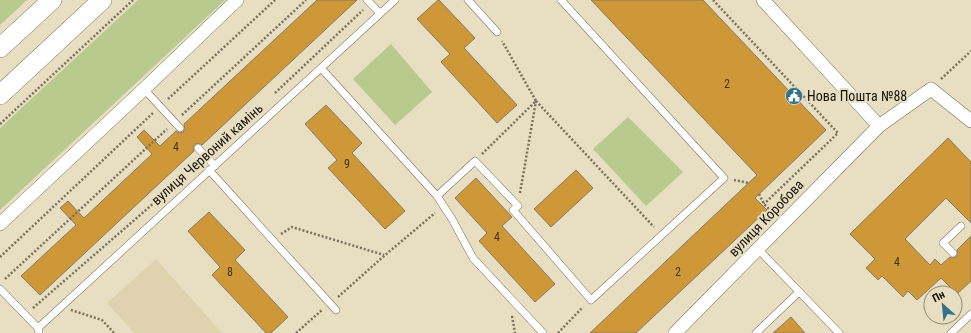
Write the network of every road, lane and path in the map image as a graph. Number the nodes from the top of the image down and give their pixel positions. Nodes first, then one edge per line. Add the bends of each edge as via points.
1 (52, 0) edge
2 (102, 0) edge
3 (133, 0) edge
4 (237, 0) edge
5 (275, 0) edge
6 (306, 0) edge
7 (367, 0) edge
8 (395, 0) edge
9 (468, 0) edge
10 (561, 0) edge
11 (713, 0) edge
12 (762, 0) edge
13 (380, 14) junction
14 (497, 32) joint
15 (0, 48) edge
16 (971, 52) edge
17 (320, 68) junction
18 (144, 89) junction
19 (930, 89) junction
20 (0, 95) edge
21 (536, 101) junction
22 (160, 107) junction
23 (971, 121) edge
24 (174, 122) junction
25 (0, 124) edge
26 (879, 126) junction
27 (180, 128) dead end
28 (198, 148) dead end
29 (475, 161) junction
30 (212, 168) junction
31 (724, 178) junction
32 (749, 183) dead end
33 (759, 194) dead end
34 (437, 196) junction
35 (764, 204) junction
36 (444, 206) junction
37 (518, 206) junction
38 (0, 224) edge
39 (783, 224) junction
40 (961, 226) dead end
41 (662, 235) junction
42 (272, 240) junction
43 (758, 249) junction
44 (953, 253) dead end
45 (384, 256) junction
46 (0, 257) edge
47 (0, 284) edge
48 (0, 288) edge
49 (799, 292) junction
50 (591, 300) junction
51 (330, 304) junction
52 (60, 306) junction
53 (336, 310) dead end
54 (970, 316) edge
55 (39, 330) edge
56 (114, 333) edge
57 (296, 333) edge
58 (543, 333) edge
59 (558, 333) edge
60 (676, 333) edge
61 (756, 333) edge
62 (839, 333) edge
63 (951, 333) edge

1 - 15 main road
2 - 20 main road
3 - 25 path
4 - 18 street
5 - 22 path
6 - 24 path
7 - 13 lane
8 - 13 lane, вулиця Червоний камінь
9 - 14 lane
10 - 31 lane
11 - 35 path via 838,133
12 - 26 street
13 - 17 lane, вулиця Червоний камінь
14 - 21 path
16 - 19 path
17 - 30 lane, вулиця Червоний камінь
17 - 34 lane
18 - 22 lane
18 - 38 street
19 - 23 street
19 - 26 street, вулиця Коробова
21 - 29 path
21 - 37 path
21 - 41 path
22 - 24 lane
22 - 46 path
24 - 27 lane
24 - 47 path
26 - 39 street, вулиця Коробова
28 - 30 lane
29 - 34 lane
29 - 37 lane
30 - 42 lane
30 - 52 lane, вулиця Червоний камінь
31 - 32 path
31 - 41 lane
33 - 35 path
34 - 36 lane
35 - 39 path
36 - 45 path
36 - 58 lane via 473,258
37 - 50 lane via 513,210
39 - 43 street, вулиця Коробова
40 - 44 lane via 943,243
41 - 50 lane
42 - 45 path via 292,227
42 - 51 lane
43 - 49 lane
43 - 60 street, вулиця Коробова
45 - 51 path
48 - 55 lane
49 - 61 lane
49 - 62 lane
50 - 59 path
51 - 53 lane
51 - 57 path
52 - 55 lane, вулиця Червоний камінь
52 - 56 path via 102,320
54 - 63 lane

